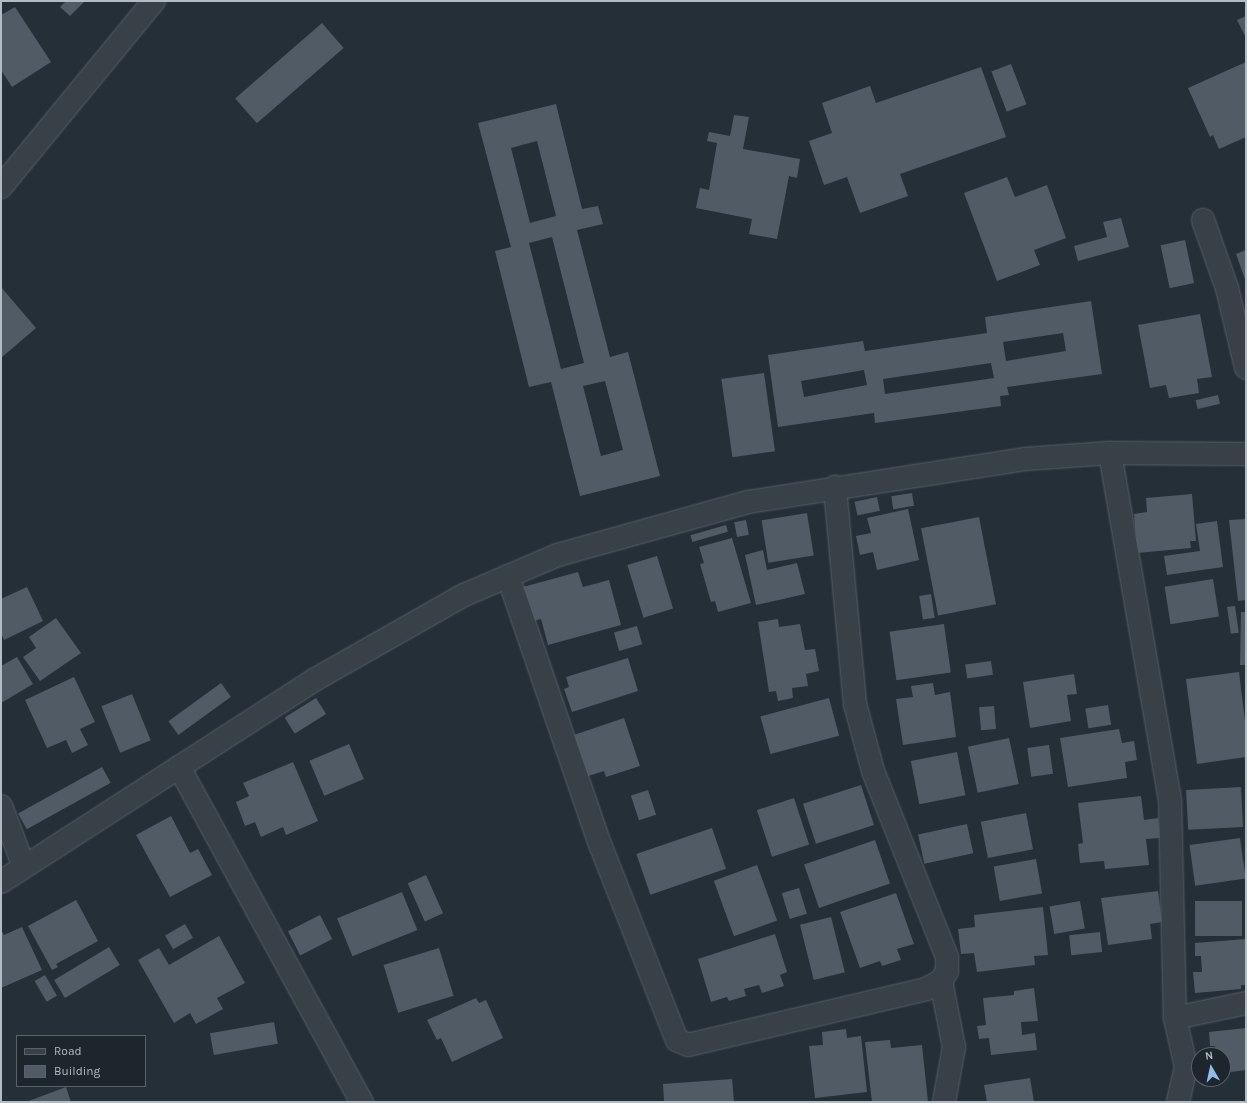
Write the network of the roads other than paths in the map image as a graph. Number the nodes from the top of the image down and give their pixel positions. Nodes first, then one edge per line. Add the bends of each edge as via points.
1 (154, 1) edge
2 (1, 187) edge
3 (1203, 220) dead end
4 (1246, 368) edge
5 (1110, 453) junction
6 (1246, 454) edge
7 (835, 487) junction
8 (508, 576) junction
9 (179, 767) junction
10 (1, 806) edge
11 (24, 867) junction
12 (1, 882) edge
13 (941, 981) junction
14 (1246, 1003) edge
15 (1175, 1018) junction
16 (362, 1102) edge
17 (944, 1102) edge
18 (1178, 1102) edge

1 - 2 street
3 - 4 street via 1226,288
5 - 6 street
5 - 7 street via 1025,459
5 - 15 street via 1170,801 1174,868
7 - 8 street via 748,502 680,519 558,555
7 - 13 street via 855,704 873,771 947,957 947,971
8 - 9 street via 418,619 360,656 316,679
8 - 13 street via 600,844 677,1040 688,1045 926,990
9 - 11 street
9 - 16 street
10 - 11 street
11 - 12 street
13 - 17 street via 954,1047
14 - 15 street
15 - 18 street via 1186,1067

